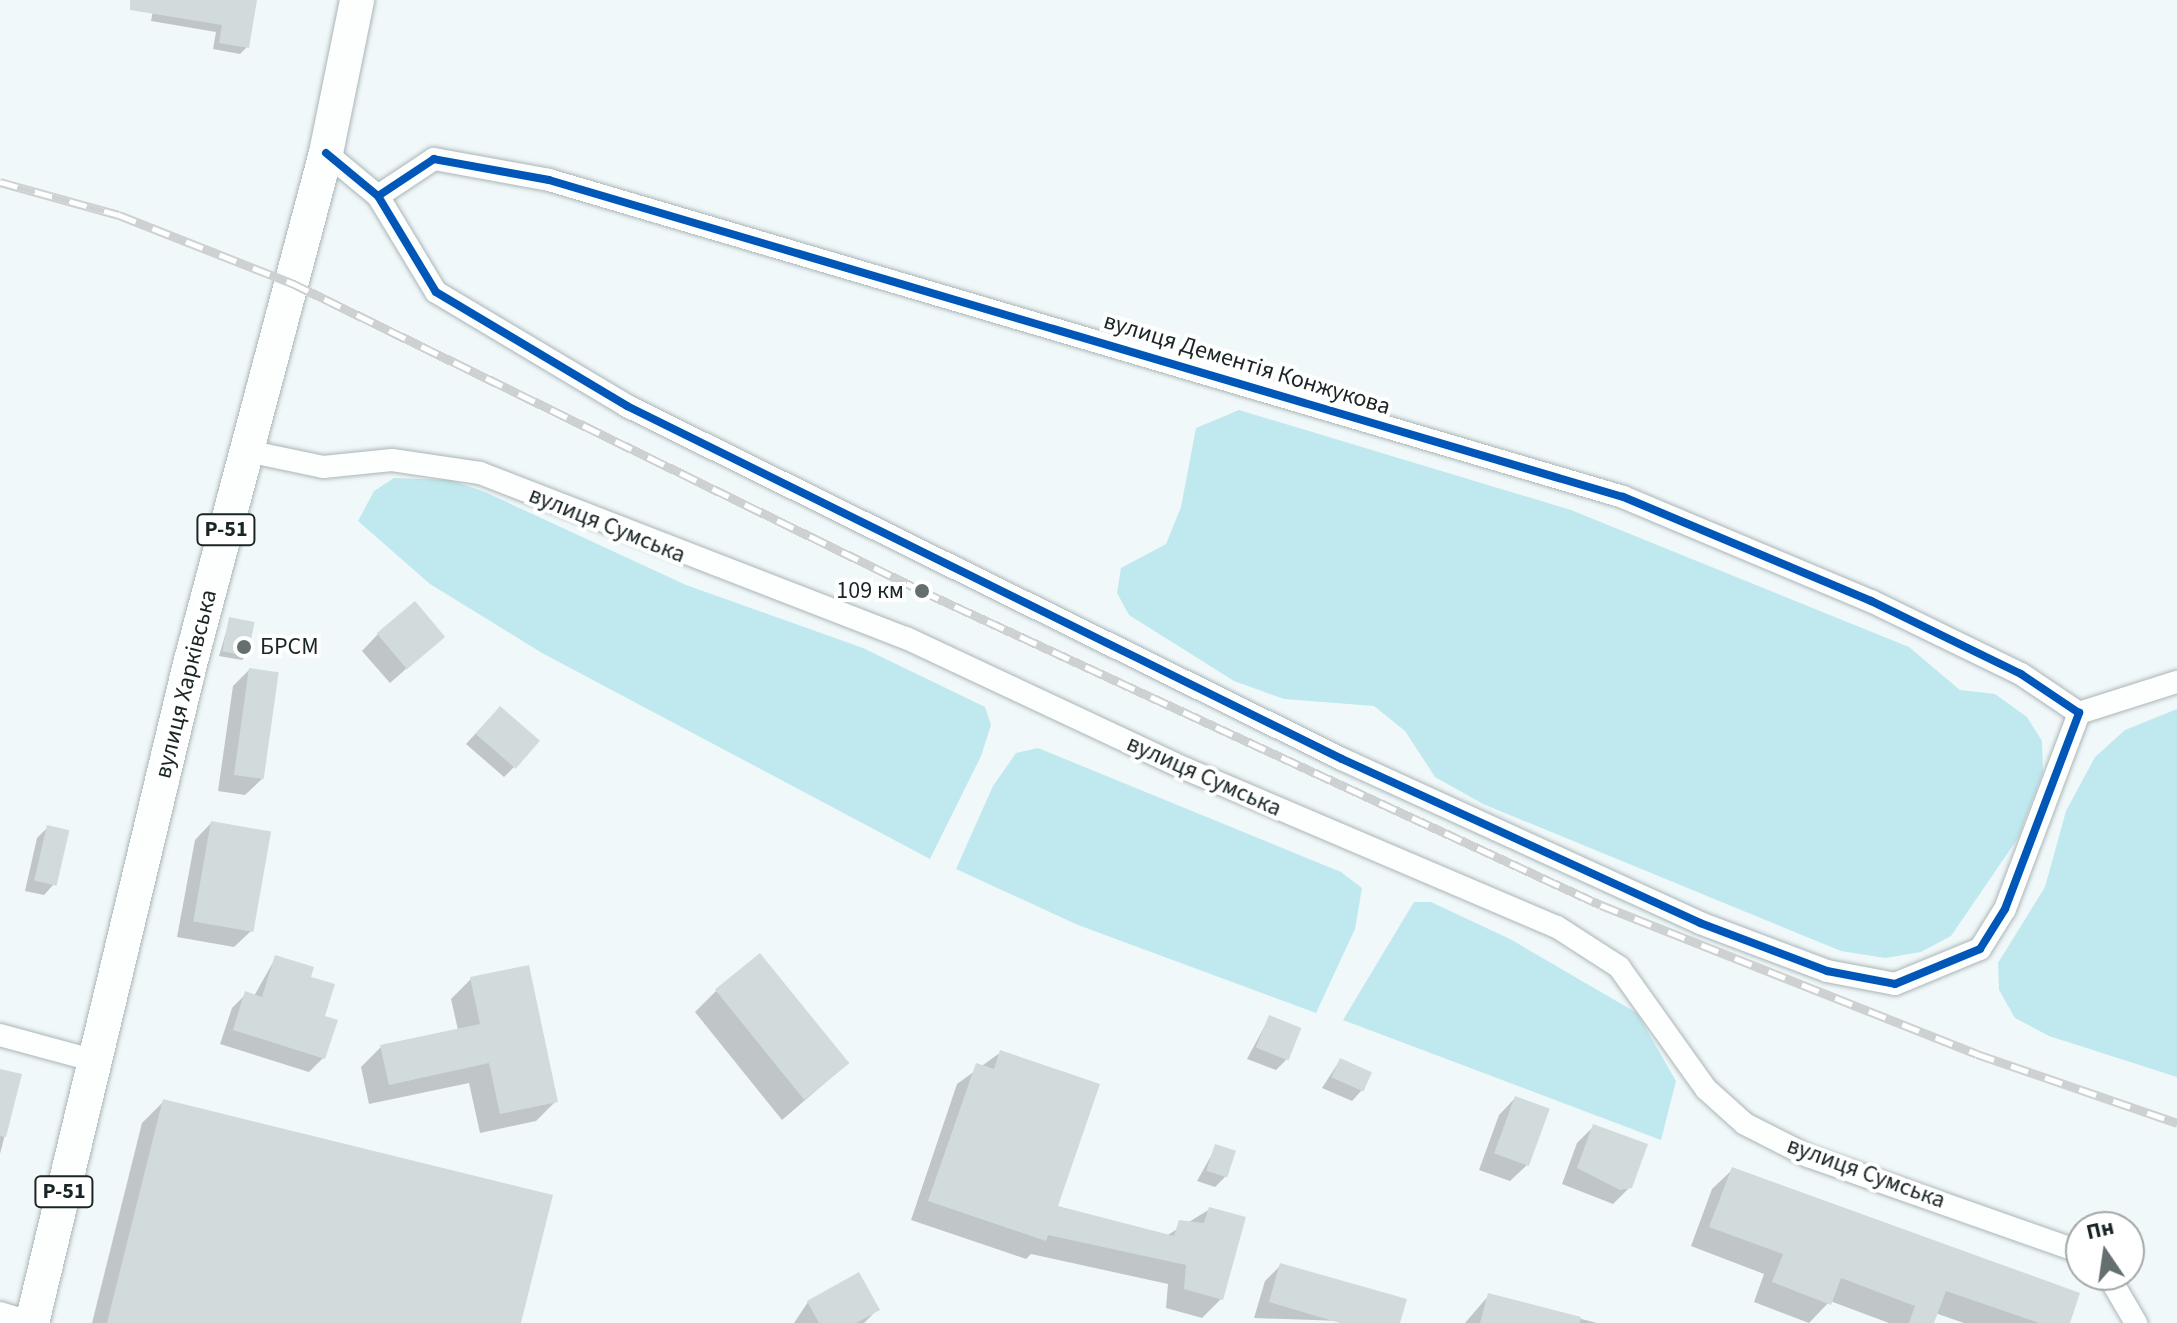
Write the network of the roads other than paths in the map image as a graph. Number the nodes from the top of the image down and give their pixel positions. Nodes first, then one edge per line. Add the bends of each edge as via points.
1 (357, 0) edge
2 (326, 153) junction
3 (378, 196) junction
4 (247, 451) junction
5 (2177, 682) edge
6 (2079, 713) junction
7 (0, 1035) edge
8 (96, 1061) junction
9 (2065, 1246) edge
10 (2117, 1291) edge
11 (0, 1313) edge
12 (32, 1323) edge
13 (2136, 1323) edge

1 - 2 main road, вулиця Харківська / Р-51
2 - 3 street
2 - 4 main road, вулиця Харківська / Р-51
3 - 6 street, вулиця Дементія Конжукова via 434,159 549,180 1623,497 1871,601 2021,674
3 - 6 street via 436,292 627,406 1342,759 1700,923 1827,971 1895,984 1980,949 2005,909
4 - 8 main road, вулиця Харківська / Р-51
4 - 9 street, вулиця Сумська via 323,467 392,460 480,473 906,638 1186,769 1557,927 1619,967 1666,1023 1706,1089 1745,1124 1808,1156
5 - 6 street
7 - 8 street
8 - 12 main road, вулиця Харківська / Р-51
10 - 13 street
11 - 12 street

